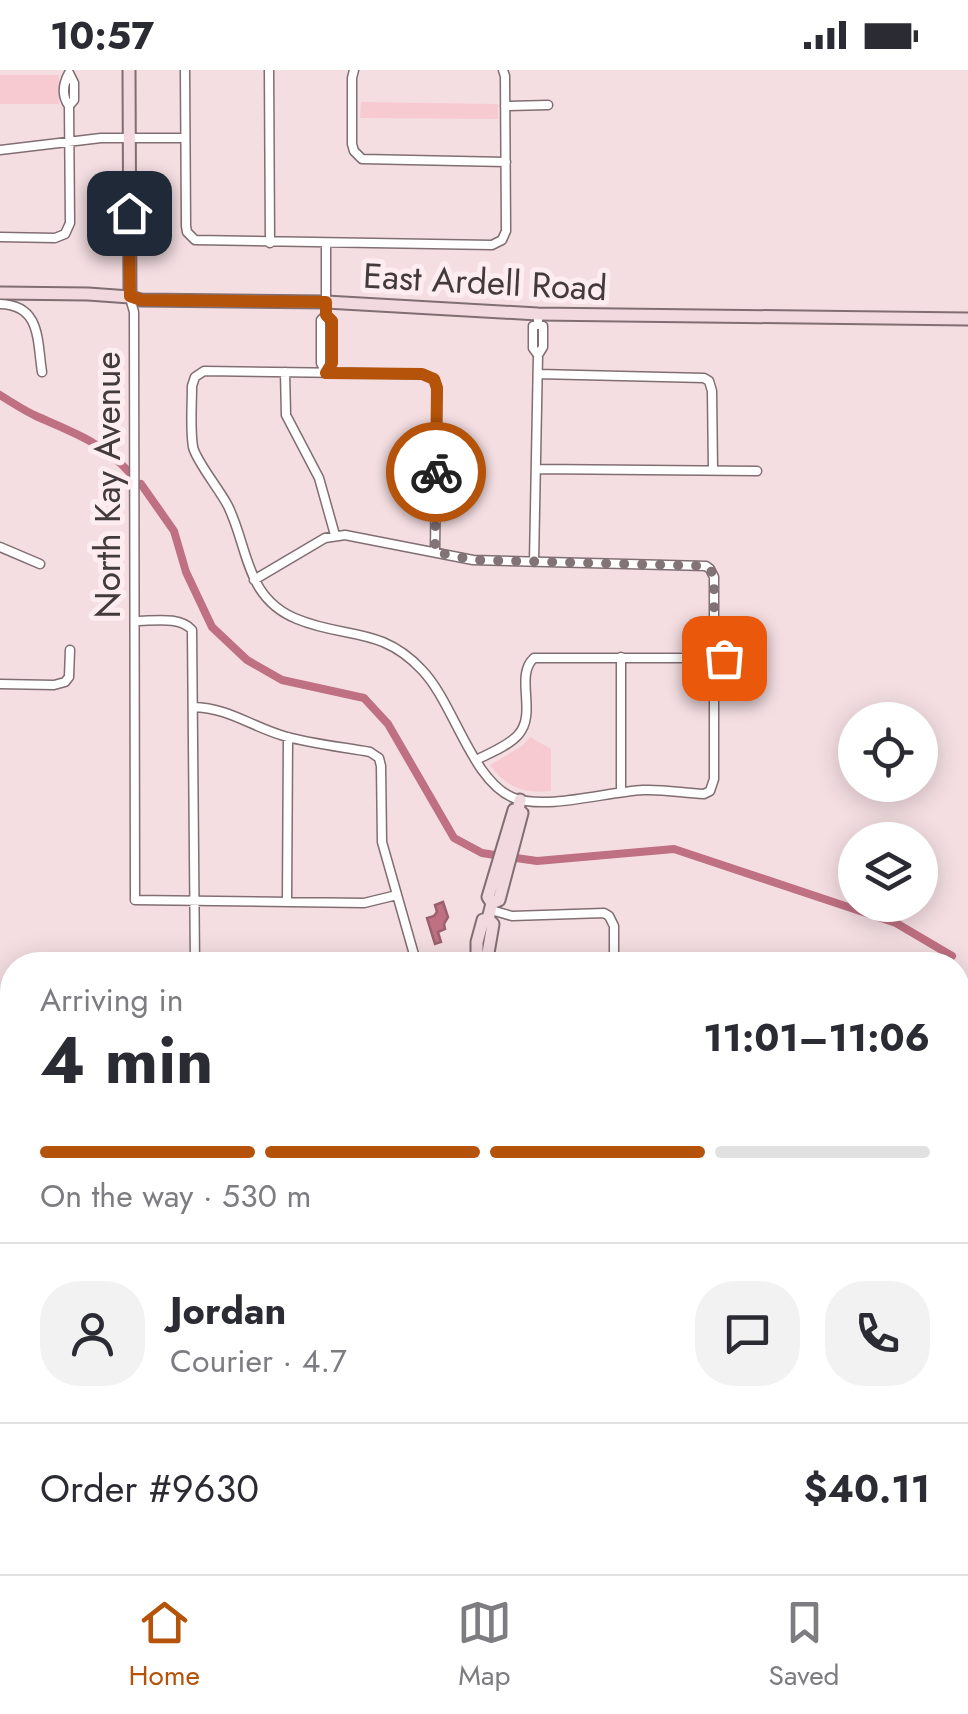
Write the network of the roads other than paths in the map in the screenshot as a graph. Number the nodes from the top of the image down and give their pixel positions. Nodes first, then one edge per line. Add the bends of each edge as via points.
1 (129, 70) edge
2 (185, 70) edge
3 (269, 70) edge
4 (354, 70) edge
5 (503, 70) edge
6 (69, 71) edge
7 (506, 106) junction
8 (548, 106) dead end
9 (128, 138) junction
10 (185, 138) junction
11 (68, 142) junction
12 (0, 150) edge
13 (506, 162) junction
14 (0, 237) edge
15 (270, 243) junction
16 (326, 243) junction
17 (0, 294) edge
18 (130, 296) junction
19 (0, 304) edge
20 (326, 308) junction
21 (538, 319) junction
22 (968, 319) edge
23 (42, 372) dead end
24 (285, 372) junction
25 (326, 373) junction
26 (538, 374) junction
27 (536, 469) junction
28 (713, 470) junction
29 (757, 471) dead end
30 (335, 535) junction
31 (0, 547) edge
32 (435, 552) junction
33 (534, 562) junction
34 (40, 564) dead end
35 (254, 580) junction
36 (136, 621) junction
37 (70, 650) dead end
38 (620, 657) junction
39 (714, 657) junction
40 (759, 658) dead end
41 (0, 684) edge
42 (193, 707) junction
43 (288, 737) junction
44 (476, 760) junction
45 (622, 792) junction
46 (519, 805) junction
47 (397, 896) junction
48 (194, 900) junction
49 (286, 902) junction
50 (490, 911) junction
51 (194, 952) edge
52 (414, 952) edge
53 (488, 952) edge
54 (614, 952) edge

1 - 9 street, North Kay Avenue
2 - 10 street
3 - 15 street
4 - 13 street via 352,144 358,156
5 - 7 street
6 - 11 street via 74,100
7 - 8 street
7 - 13 street
9 - 10 street
9 - 11 street
9 - 18 street, North Kay Avenue
10 - 15 street via 190,236 200,242
11 - 12 street
11 - 14 street via 65,234
13 - 16 street via 506,232 492,245
15 - 16 street
16 - 20 street
17 - 18 street, East Ardell Road
18 - 20 street, East Ardell Road
18 - 36 street, North Kay Avenue
19 - 23 street via 30,315
20 - 21 street, East Ardell Road
20 - 25 street via 332,363
21 - 22 street, East Ardell Road
21 - 26 street
24 - 25 street
24 - 30 street via 286,415 319,478
24 - 35 street via 204,372 192,386 194,451 235,521
25 - 32 street via 434,379
26 - 27 street
26 - 28 street via 709,381
27 - 28 street
27 - 33 street
28 - 29 street
30 - 32 street
30 - 35 street
31 - 34 street
32 - 33 street
33 - 39 street via 710,569
35 - 44 street via 273,604 297,619 370,636 417,664
36 - 42 street via 190,625
36 - 48 street, North Kay Avenue via 136,900
37 - 41 street via 65,682
38 - 39 street
38 - 44 street via 530,660 525,725 511,742
38 - 45 street
39 - 40 street
39 - 45 street via 710,791
42 - 43 street via 214,708
42 - 48 street
43 - 47 street via 379,758 382,842
43 - 49 street
44 - 46 street via 496,789
45 - 46 street
46 - 50 street via 500,900
47 - 49 street
47 - 52 street
48 - 49 street
48 - 51 street
50 - 53 street
50 - 54 street via 598,912 614,926

